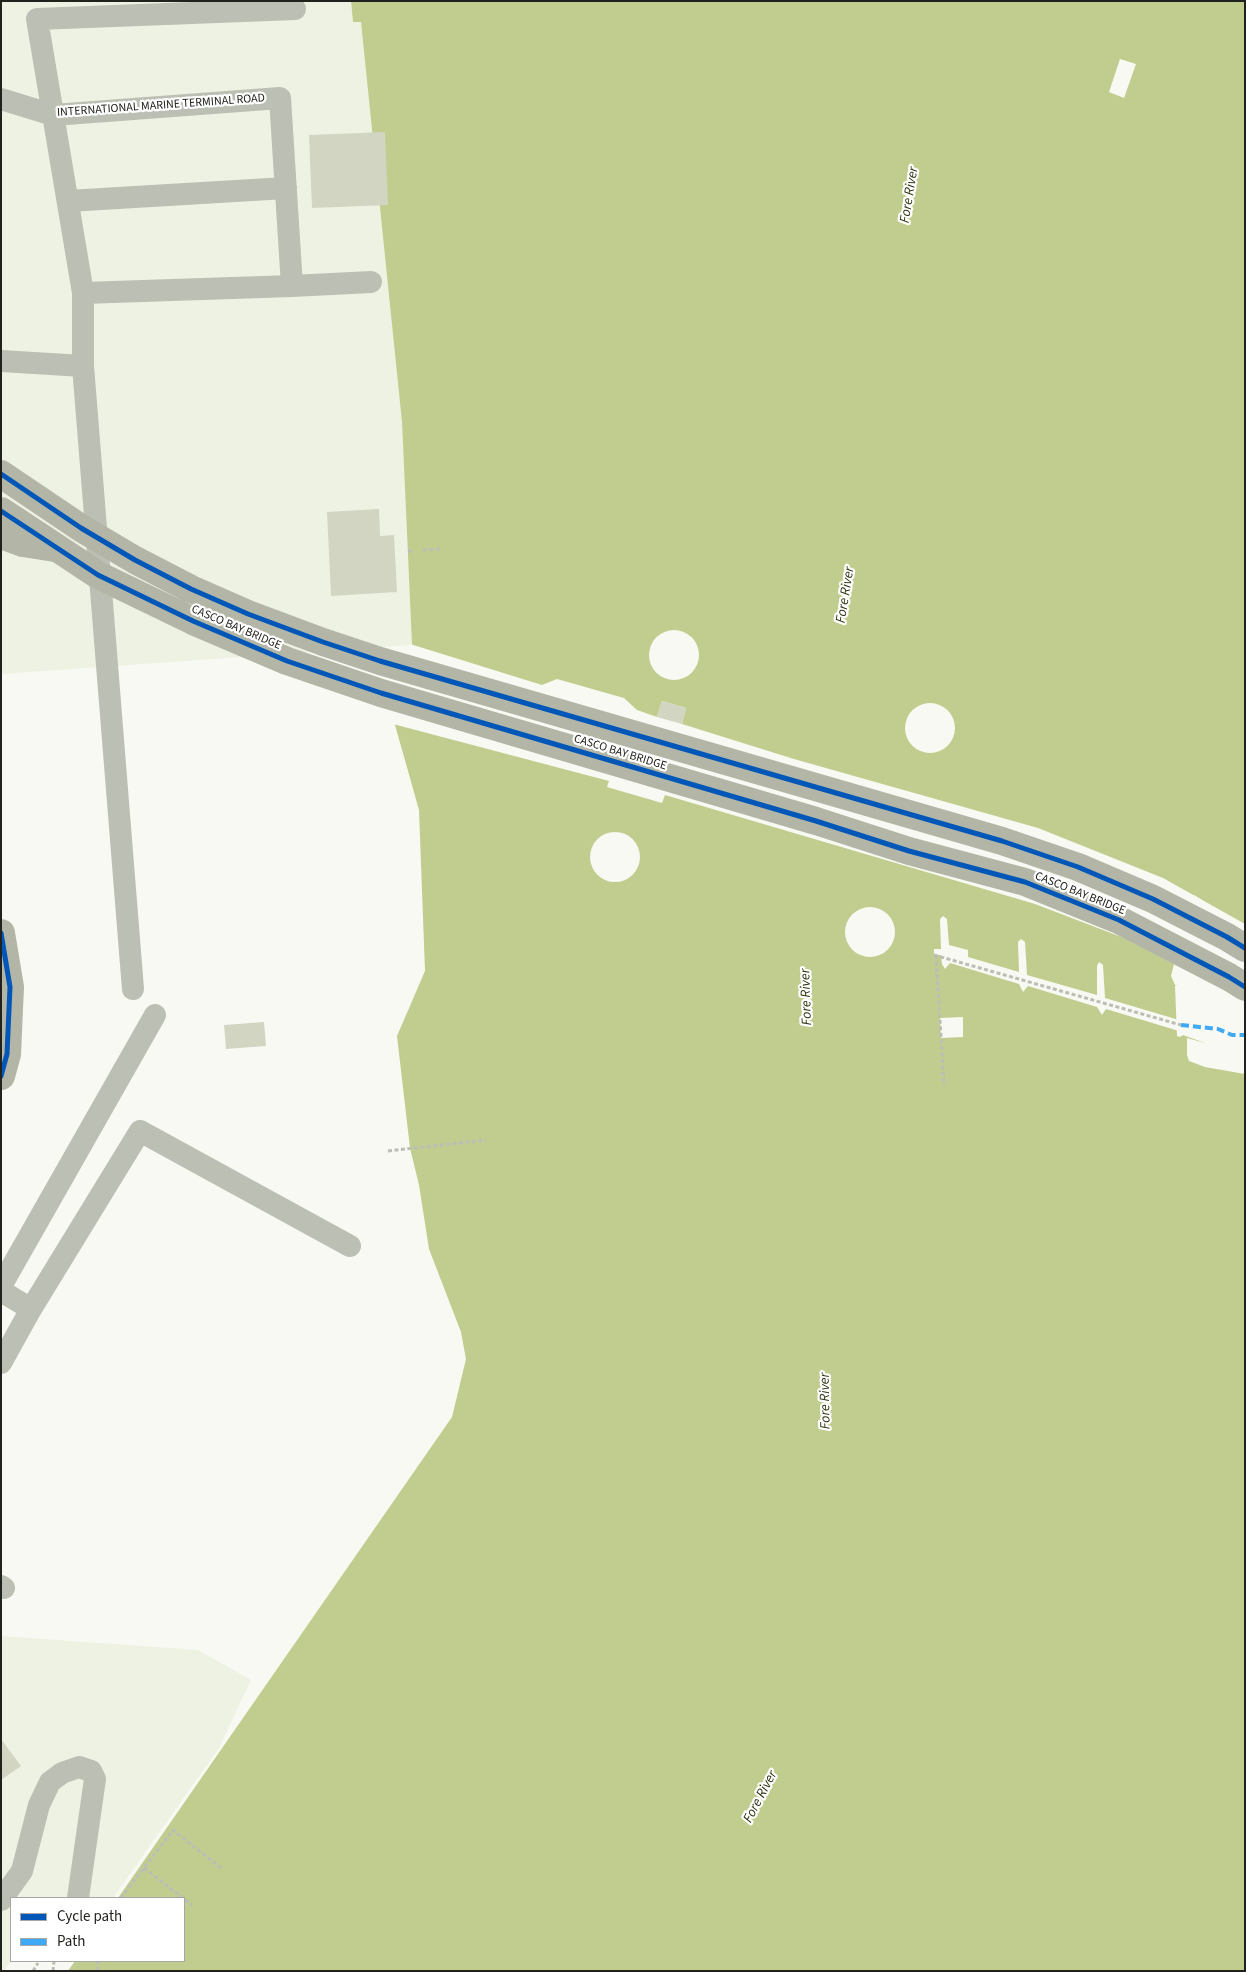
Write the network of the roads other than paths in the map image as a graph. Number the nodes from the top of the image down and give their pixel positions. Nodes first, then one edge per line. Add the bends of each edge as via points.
1 (295, 9) dead end
2 (1, 99) edge
3 (53, 115) junction
4 (286, 188) junction
5 (68, 201) junction
6 (371, 282) dead end
7 (292, 286) junction
8 (83, 293) junction
9 (1, 361) edge
10 (83, 366) junction
11 (1, 474) edge
12 (1, 511) edge
13 (1, 535) edge
14 (55, 548) junction
15 (1, 933) edge
16 (1245, 948) edge
17 (1245, 987) edge
18 (133, 989) dead end
19 (155, 1015) dead end
20 (4, 1065) edge
21 (350, 1246) dead end
22 (1, 1286) edge
23 (1, 1291) edge
24 (31, 1309) junction
25 (1, 1363) edge
26 (78, 1897) edge
27 (1, 1900) edge

1 - 3 lane via 37,19
2 - 3 lane, INTERNATIONAL MARINE TERMINAL ROAD
3 - 4 lane, INTERNATIONAL MARINE TERMINAL ROAD via 280,98
3 - 5 lane
4 - 5 lane
4 - 7 lane, INTERNATIONAL MARINE TERMINAL ROAD
5 - 8 lane
6 - 7 lane
7 - 8 lane
8 - 10 lane
9 - 10 lane
10 - 18 lane
11 - 16 main road, CASCO BAY BRIDGE, bridge via 135,560 248,614 389,663 1078,867 1153,899
12 - 14 main road, CASCO BAY BRIDGE, bridge
13 - 14 main road via 23,543
14 - 17 main road, CASCO BAY BRIDGE, bridge via 98,575 192,621 287,661 381,693 909,851 1024,882 1119,920
15 - 20 main road via 10,987
19 - 22 lane
21 - 24 lane via 140,1131
23 - 24 lane
24 - 25 lane
26 - 27 lane via 95,1779 91,1771 80,1767 62,1773 50,1782 39,1805 22,1871

